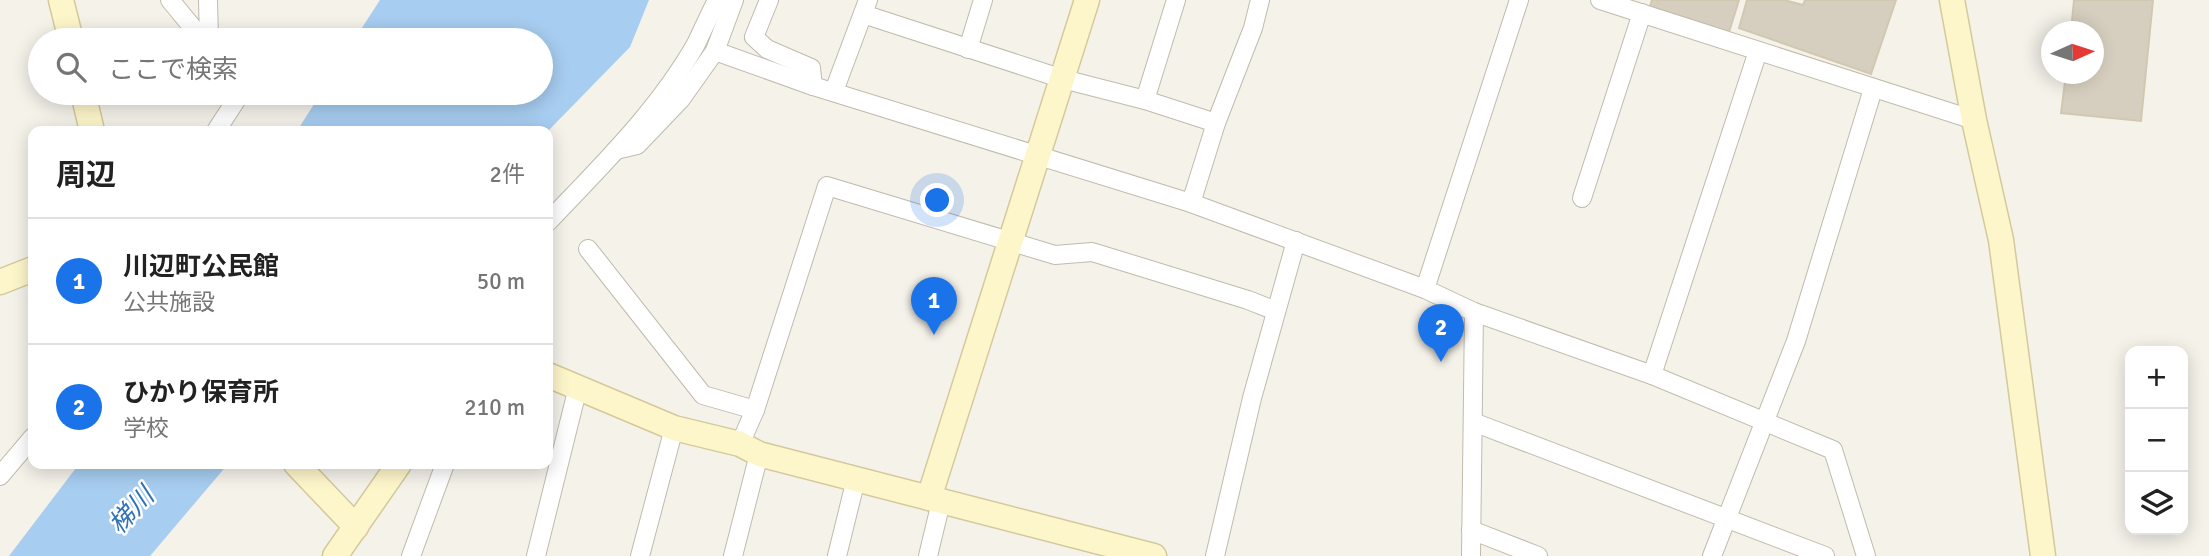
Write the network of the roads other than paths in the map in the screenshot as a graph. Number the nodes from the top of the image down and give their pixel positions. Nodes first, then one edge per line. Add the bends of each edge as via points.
1 (61, 0) edge
2 (170, 0) edge
3 (208, 0) edge
4 (717, 0) edge
5 (734, 0) edge
6 (769, 0) edge
7 (983, 0) edge
8 (1087, 0) edge
9 (1176, 0) edge
10 (1260, 0) edge
11 (1519, 0) edge
12 (1600, 0) edge
13 (1952, 0) edge
14 (866, 7) edge
15 (1643, 13) junction
16 (68, 28) edge
17 (193, 28) edge
18 (209, 28) edge
19 (968, 49) junction
20 (715, 51) junction
21 (1758, 51) junction
22 (1063, 79) junction
23 (813, 86) junction
24 (1873, 89) junction
25 (834, 92) junction
26 (1145, 100) junction
27 (86, 105) edge
28 (233, 105) edge
29 (1974, 120) junction
30 (1216, 123) junction
31 (91, 126) edge
32 (219, 126) edge
33 (616, 150) junction
34 (1038, 155) junction
35 (1582, 198) dead end
36 (1191, 203) junction
37 (553, 217) edge
38 (1296, 241) junction
39 (1009, 242) junction
40 (588, 249) dead end
41 (28, 271) edge
42 (0, 282) edge
43 (1424, 289) junction
44 (1276, 311) junction
45 (1474, 312) junction
46 (1651, 375) junction
47 (553, 377) edge
48 (578, 387) junction
49 (755, 410) junction
50 (1765, 421) junction
51 (1473, 422) junction
52 (674, 428) junction
53 (28, 443) edge
54 (749, 449) junction
55 (301, 469) edge
56 (396, 469) edge
57 (443, 469) edge
58 (0, 475) edge
59 (856, 479) junction
60 (935, 500) junction
61 (1727, 518) junction
62 (356, 527) junction
63 (1471, 530) junction
64 (1124, 552) edge
65 (335, 556) edge
66 (411, 556) edge
67 (536, 556) edge
68 (640, 556) edge
69 (733, 556) edge
70 (837, 556) edge
71 (928, 556) edge
72 (1154, 556) edge
73 (1215, 556) edge
74 (1471, 556) edge
75 (1538, 556) edge
76 (1712, 556) edge
77 (1825, 556) edge
78 (1866, 556) edge
79 (2043, 556) edge

1 - 16 street
2 - 17 street
3 - 18 street
4 - 33 street via 695,45
5 - 20 street
6 - 23 street via 754,37 767,49 811,68
7 - 19 street
8 - 22 street
9 - 26 street
10 - 30 street
11 - 43 street
12 - 15 street
13 - 29 street
14 - 19 street
14 - 25 street
15 - 21 street
15 - 35 street
19 - 22 street
20 - 23 street
20 - 33 street via 681,99 637,145
21 - 24 street
21 - 46 street
22 - 26 street
22 - 34 street
23 - 25 street
24 - 29 street
24 - 50 street via 1796,341
25 - 34 street
26 - 30 street
27 - 31 street
28 - 32 street
29 - 79 street via 2001,240
30 - 36 street
33 - 37 street
34 - 36 street
34 - 39 street
36 - 38 street
38 - 43 street
38 - 44 street
39 - 44 street via 1055,255 1092,252
39 - 49 street via 827,186
39 - 60 street
40 - 49 street via 703,396
41 - 42 street
43 - 45 street
44 - 73 street
45 - 46 street
45 - 51 street
46 - 50 street
47 - 48 street
48 - 52 street
48 - 67 street
49 - 54 street
50 - 61 street
50 - 78 street via 1833,450
51 - 61 street
51 - 63 street
52 - 54 street
52 - 68 street
53 - 58 street
54 - 59 street
54 - 69 street
55 - 62 street
56 - 62 street
57 - 66 street
59 - 60 street
59 - 70 street
60 - 64 street
60 - 71 street
61 - 76 street
61 - 77 street
62 - 65 street
63 - 74 street
63 - 75 street
64 - 72 street

